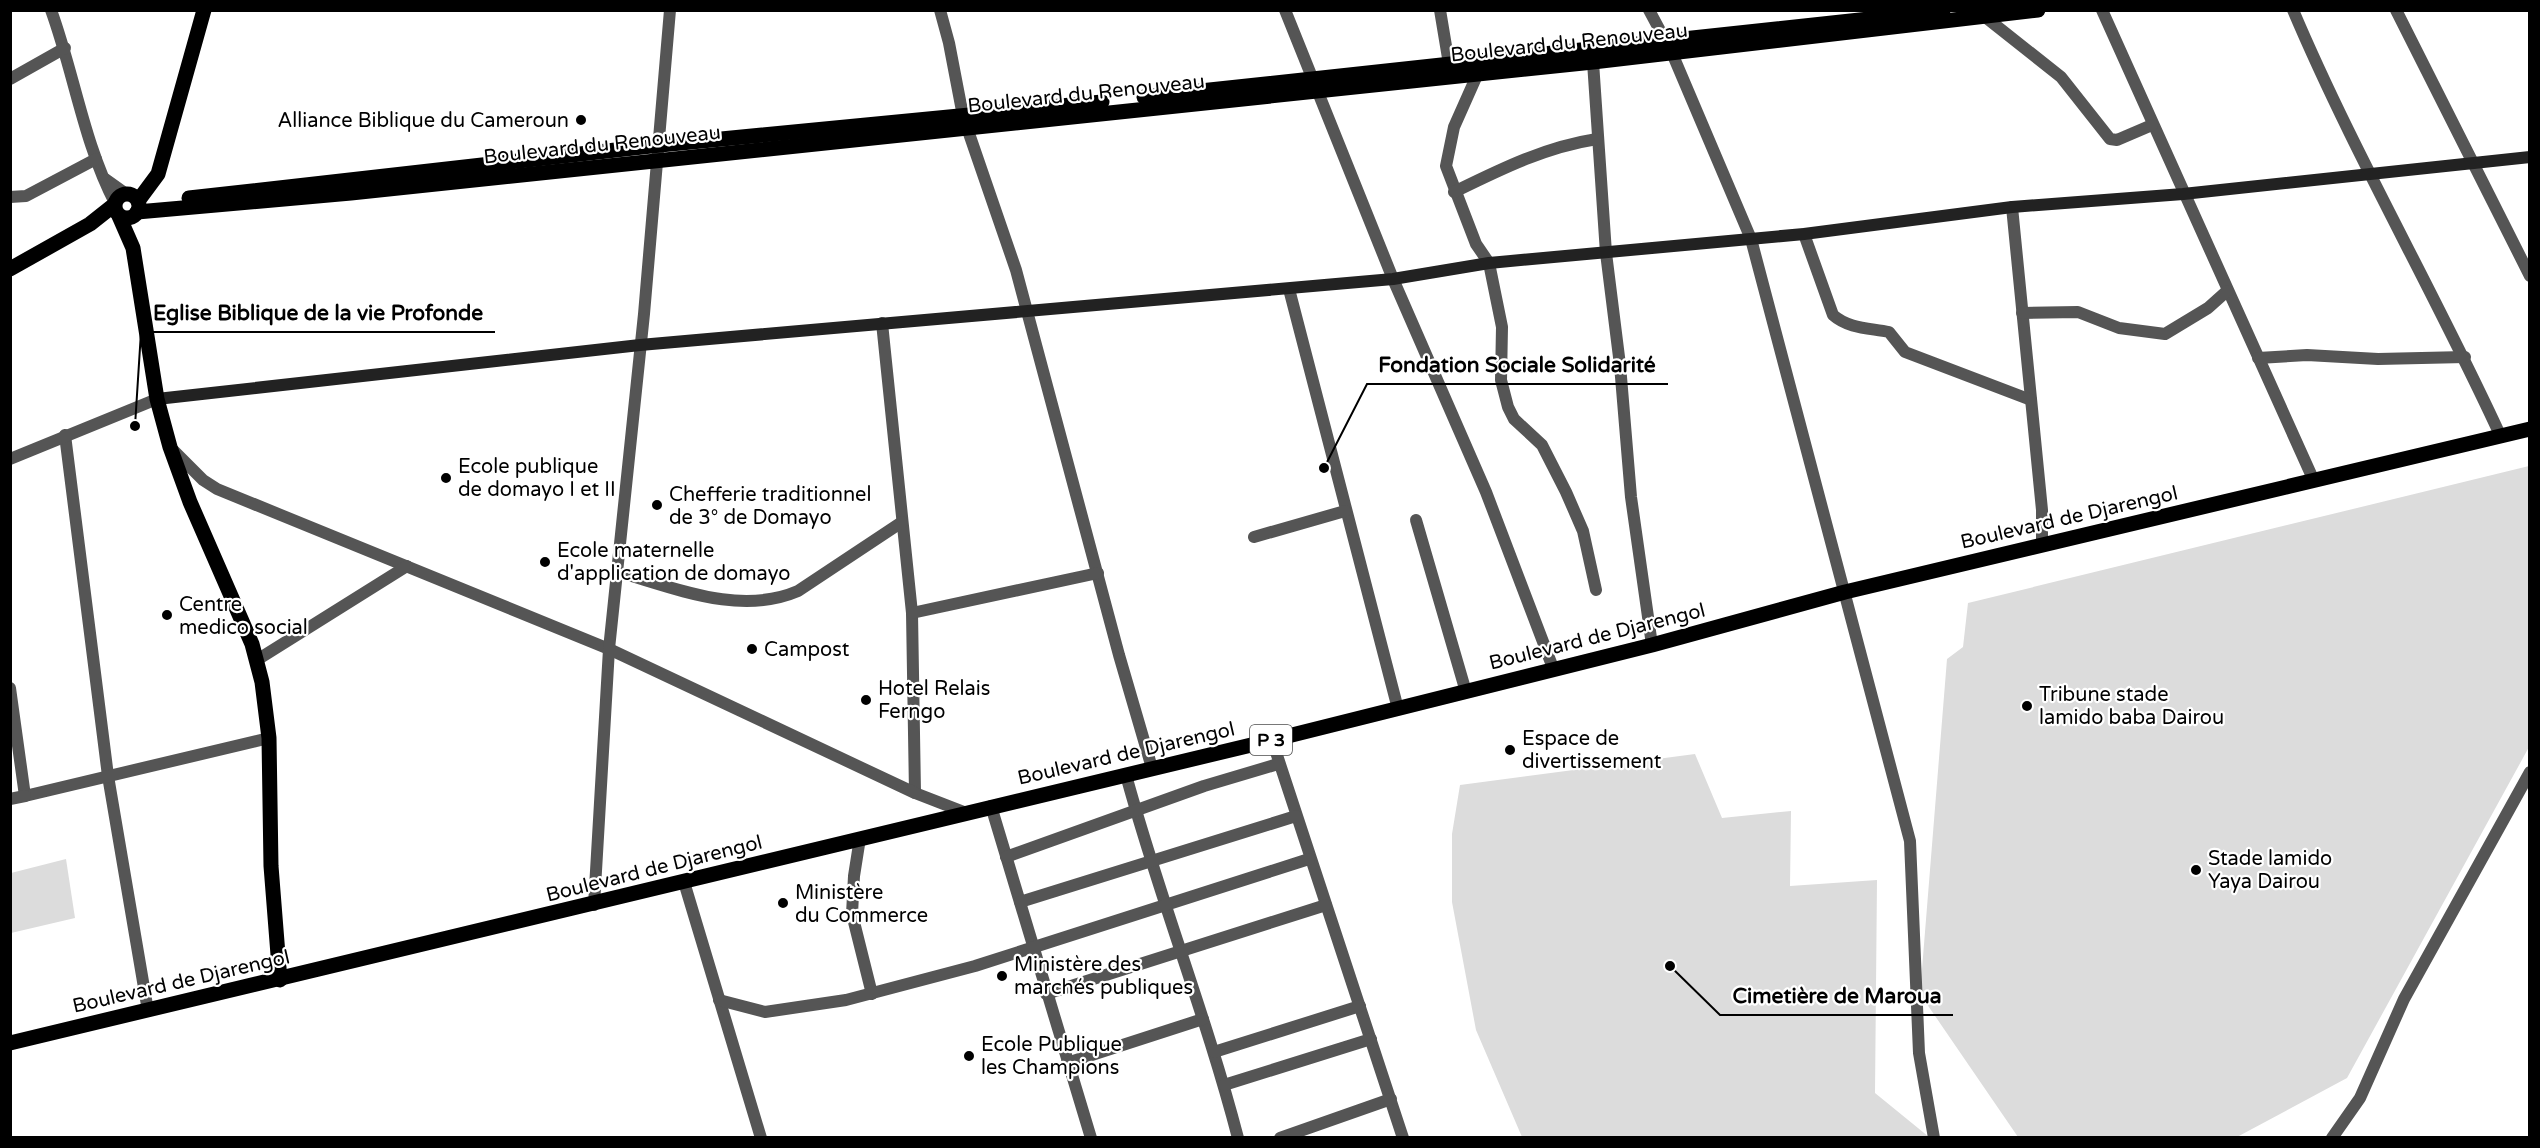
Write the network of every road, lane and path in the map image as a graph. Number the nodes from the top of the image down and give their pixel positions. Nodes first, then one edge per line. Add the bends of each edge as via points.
1 (51, 10) edge
2 (204, 10) edge
3 (670, 10) edge
4 (939, 10) edge
5 (1285, 10) edge
6 (1440, 10) edge
7 (1649, 10) edge
8 (1946, 10) edge
9 (2038, 10) edge
10 (2102, 10) edge
11 (2293, 10) edge
12 (2396, 10) edge
13 (1984, 16) junction
14 (1669, 47) junction
15 (65, 48) junction
16 (1593, 62) junction
17 (1449, 64) junction
18 (1478, 73) junction
19 (10, 79) edge
20 (1315, 84) junction
21 (965, 122) junction
22 (2152, 124) junction
23 (1597, 139) junction
24 (659, 152) junction
25 (2529, 157) edge
26 (96, 159) junction
27 (2475, 163) junction
28 (2370, 174) junction
29 (1454, 192) junction
30 (2183, 194) junction
31 (10, 197) edge
32 (127, 206) junction
33 (2012, 207) junction
34 (1804, 234) junction
35 (1751, 239) junction
36 (1606, 253) junction
37 (1490, 263) junction
38 (10, 269) edge
39 (2529, 276) edge
40 (1393, 279) junction
41 (1288, 289) junction
42 (2227, 291) junction
43 (1026, 310) junction
44 (2022, 313) junction
45 (882, 323) junction
46 (640, 345) junction
47 (2465, 357) junction
48 (2258, 358) junction
49 (157, 399) junction
50 (2031, 400) junction
51 (2529, 429) edge
52 (65, 435) junction
53 (2501, 437) junction
54 (170, 447) junction
55 (10, 459) edge
56 (2314, 481) junction
57 (1345, 511) junction
58 (1416, 520) dead end
59 (903, 522) junction
60 (1254, 537) dead end
61 (2042, 545) junction
62 (407, 566) junction
63 (618, 573) junction
64 (1098, 573) junction
65 (1596, 590) dead end
66 (1845, 592) junction
67 (912, 613) junction
68 (1652, 645) junction
69 (609, 649) junction
70 (257, 660) junction
71 (1553, 668) junction
72 (10, 688) edge
73 (1466, 692) junction
74 (1398, 709) junction
75 (268, 738) junction
76 (1272, 740) junction
77 (1278, 764) junction
78 (1152, 768) junction
79 (2529, 772) edge
80 (1126, 774) junction
81 (108, 776) junction
82 (915, 793) junction
83 (25, 796) junction
84 (10, 799) edge
85 (991, 806) junction
86 (964, 812) junction
87 (1137, 812) junction
88 (1296, 816) junction
89 (860, 838) junction
90 (1006, 857) junction
91 (1310, 859) junction
92 (1151, 860) junction
93 (684, 882) junction
94 (1020, 902) junction
95 (1164, 904) junction
96 (594, 905) junction
97 (1326, 905) junction
98 (1032, 946) junction
99 (1180, 950) junction
100 (280, 980) junction
101 (872, 994) junction
102 (1046, 994) junction
103 (719, 1000) junction
104 (1360, 1006) junction
105 (148, 1011) junction
106 (1203, 1018) junction
107 (1371, 1039) junction
108 (10, 1043) edge
109 (1214, 1052) junction
110 (1066, 1063) junction
111 (1224, 1084) junction
112 (1390, 1099) junction
113 (760, 1137) edge
114 (1091, 1137) edge
115 (1238, 1137) edge
116 (1280, 1137) edge
117 (1403, 1137) edge
118 (1934, 1137) edge
119 (2332, 1137) edge

1 - 15 street
2 - 32 main road via 158,174
3 - 24 street
4 - 21 street via 950,44
5 - 20 street
6 - 17 street
7 - 14 street
8 - 14 main road, Boulevard du Renouveau
9 - 13 main road, Boulevard du Renouveau
10 - 22 street
11 - 28 street
12 - 27 street
13 - 14 main road, Boulevard du Renouveau
13 - 22 street via 2061,77 2110,139 2117,140
14 - 16 main road, Boulevard du Renouveau
14 - 17 main road, Boulevard du Renouveau
14 - 35 street
15 - 19 street
15 - 26 street
16 - 18 main road, Boulevard du Renouveau
16 - 23 street
17 - 20 main road, Boulevard du Renouveau
18 - 20 main road, Boulevard du Renouveau
18 - 29 street via 1448,147 1446,166
20 - 21 main road, Boulevard du Renouveau
20 - 40 street
21 - 24 main road, Boulevard du Renouveau
21 - 43 street
22 - 30 street
23 - 29 street via 1549,149
23 - 36 street
24 - 32 main road, Boulevard du Renouveau via 351,193
24 - 46 street
25 - 27 main road
26 - 31 street via 26,196
26 - 32 street via 105,179
27 - 28 main road
27 - 39 street
28 - 30 main road
28 - 47 street
29 - 37 street via 1479,251
30 - 33 main road
30 - 42 street
32 - 38 main road
32 - 49 main road
33 - 34 main road
33 - 44 street
34 - 35 main road
34 - 50 street via 1833,315 1838,319 1855,327 1889,332 1905,352
35 - 36 main road
35 - 66 street
36 - 37 main road
36 - 68 street via 1631,497
37 - 40 main road
37 - 65 street via 1502,327 1501,380 1508,407 1514,419 1542,445 1566,492 1583,531
40 - 41 main road
40 - 71 street via 1486,492
41 - 43 main road
41 - 57 street
42 - 44 street via 2208,308 2165,333 2119,328 2078,312
42 - 48 street
43 - 45 main road
43 - 64 street
44 - 50 street
45 - 46 main road
45 - 59 street
46 - 49 main road
46 - 63 street
47 - 48 street
47 - 53 street
48 - 56 street
49 - 52 street
49 - 54 main road
50 - 61 street
51 - 53 main road, Boulevard de Djarengol / P 3
52 - 55 street
52 - 81 street
53 - 56 main road, Boulevard de Djarengol / P 3
54 - 62 street via 217,489
54 - 70 main road
56 - 61 main road, Boulevard de Djarengol / P 3
57 - 60 street
57 - 74 street
58 - 73 street
59 - 63 street via 798,591 772,600 727,600
59 - 67 street
61 - 66 main road, Boulevard de Djarengol / P 3
62 - 69 street
62 - 70 street
63 - 69 street
64 - 67 street
64 - 78 street
66 - 68 main road, Boulevard de Djarengol / P 3
66 - 118 street via 1910,841 1919,1053
67 - 82 street
68 - 71 main road, Boulevard de Djarengol / P 3
69 - 82 street
69 - 96 street
70 - 75 main road
71 - 73 main road, Boulevard de Djarengol / P 3
72 - 83 street
73 - 74 main road, Boulevard de Djarengol / P 3
74 - 76 main road, Boulevard de Djarengol / P 3
75 - 81 street
75 - 100 main road via 271,866
76 - 77 street
76 - 78 main road, Boulevard de Djarengol / P 3
77 - 87 street via 1204,786
77 - 88 street
78 - 80 main road, Boulevard de Djarengol / P 3
79 - 119 street via 2404,999 2360,1098
80 - 85 main road, Boulevard de Djarengol / P 3
80 - 87 street
81 - 83 street
81 - 105 street
82 - 86 street
83 - 84 street
85 - 86 main road, Boulevard de Djarengol / P 3
85 - 90 street
86 - 89 main road, Boulevard de Djarengol / P 3
87 - 90 street
87 - 92 street
88 - 91 street
88 - 92 street
89 - 93 main road, Boulevard de Djarengol / P 3
89 - 101 street via 852,914
90 - 94 street
91 - 95 street
91 - 97 street
92 - 94 street
92 - 95 street
93 - 96 main road, Boulevard de Djarengol / P 3
93 - 103 street
94 - 98 street
95 - 98 street
95 - 99 street
96 - 100 main road, Boulevard de Djarengol / P 3
97 - 99 street
97 - 104 street
98 - 101 street
98 - 102 street
99 - 102 street
99 - 106 street
100 - 105 main road, Boulevard de Djarengol / P 3
101 - 103 street via 765,1012
102 - 110 street
103 - 113 street
104 - 107 street
104 - 109 street
105 - 108 main road, Boulevard de Djarengol / P 3
106 - 109 street
106 - 110 street
107 - 111 street
107 - 112 street
109 - 111 street
110 - 114 street
111 - 115 street
112 - 116 street
112 - 117 street

